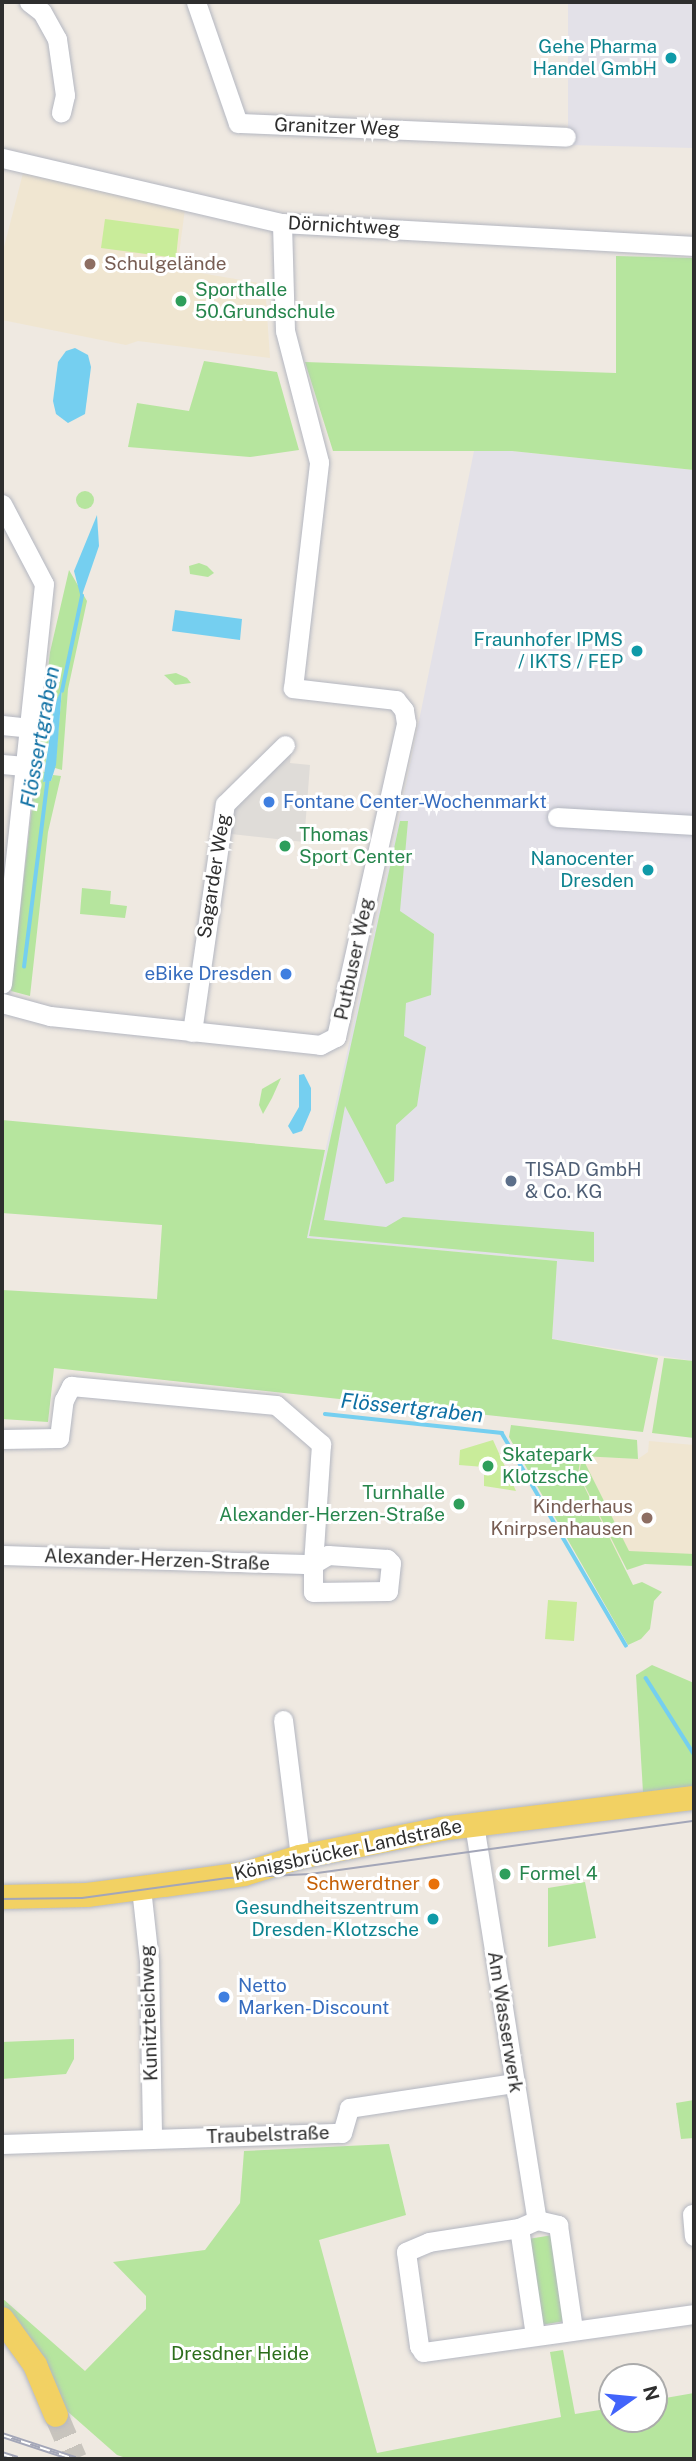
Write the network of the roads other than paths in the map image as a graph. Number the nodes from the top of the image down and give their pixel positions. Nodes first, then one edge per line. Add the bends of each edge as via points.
1 (29, 2) edge
2 (196, 2) edge
3 (61, 113) dead end
4 (566, 137) dead end
5 (2, 158) edge
6 (282, 223) junction
7 (694, 246) edge
8 (2, 504) edge
9 (2, 725) edge
10 (30, 728) junction
11 (285, 746) dead end
12 (2, 764) edge
13 (27, 766) junction
14 (557, 817) dead end
15 (694, 825) edge
16 (2, 984) edge
17 (2, 1003) edge
18 (192, 1032) junction
19 (2, 1439) edge
20 (2, 1555) edge
21 (283, 1720) dead end
22 (694, 1798) edge
23 (474, 1824) junction
24 (300, 1857) junction
25 (141, 1888) junction
26 (2, 1897) edge
27 (515, 2083) junction
28 (152, 2138) junction
29 (2, 2144) edge
30 (692, 2214) dead end
31 (528, 2224) junction
32 (694, 2236) edge
33 (694, 2314) edge
34 (2, 2319) edge
35 (573, 2329) junction
36 (535, 2335) junction
37 (56, 2416) tunnel mouth

1 - 3 street via 42,12 57,39 65,95
2 - 4 street, Granitzer Weg via 238,123
5 - 6 street, Dörnichtweg
6 - 7 street, Dörnichtweg
6 - 18 street, Putbuser Weg via 285,331 319,462 293,688 396,700 406,723 336,1037 320,1045
8 - 10 street via 44,584
9 - 10 street
10 - 13 street
11 - 18 street, Sagarder Weg via 225,804
12 - 13 street
13 - 16 street
14 - 15 street
17 - 18 street, Putbuser Weg via 50,1016
19 - 20 street, Alexander-Herzen-Straße via 60,1438 64,1400 71,1386 276,1405 321,1444 313,1564
21 - 24 street
22 - 23 main road, Königsbrücker Landstraße
23 - 24 main road, Königsbrücker Landstraße
23 - 27 street, Am Wasserwerk
24 - 25 main road, Königsbrücker Landstraße via 244,1874
25 - 26 main road, Königsbrücker Landstraße
25 - 28 street, Kunitzteichweg via 149,1961
27 - 28 street, Traubelstraße via 349,2108 342,2133
27 - 31 street, Am Wasserwerk
28 - 29 street, Traubelstraße
30 - 32 street
31 - 35 street via 558,2225
31 - 36 street, Am Wasserwerk
31 - 36 street via 429,2242 411,2248 405,2259 423,2352
33 - 35 street
34 - 37 main road via 35,2365
35 - 36 street

